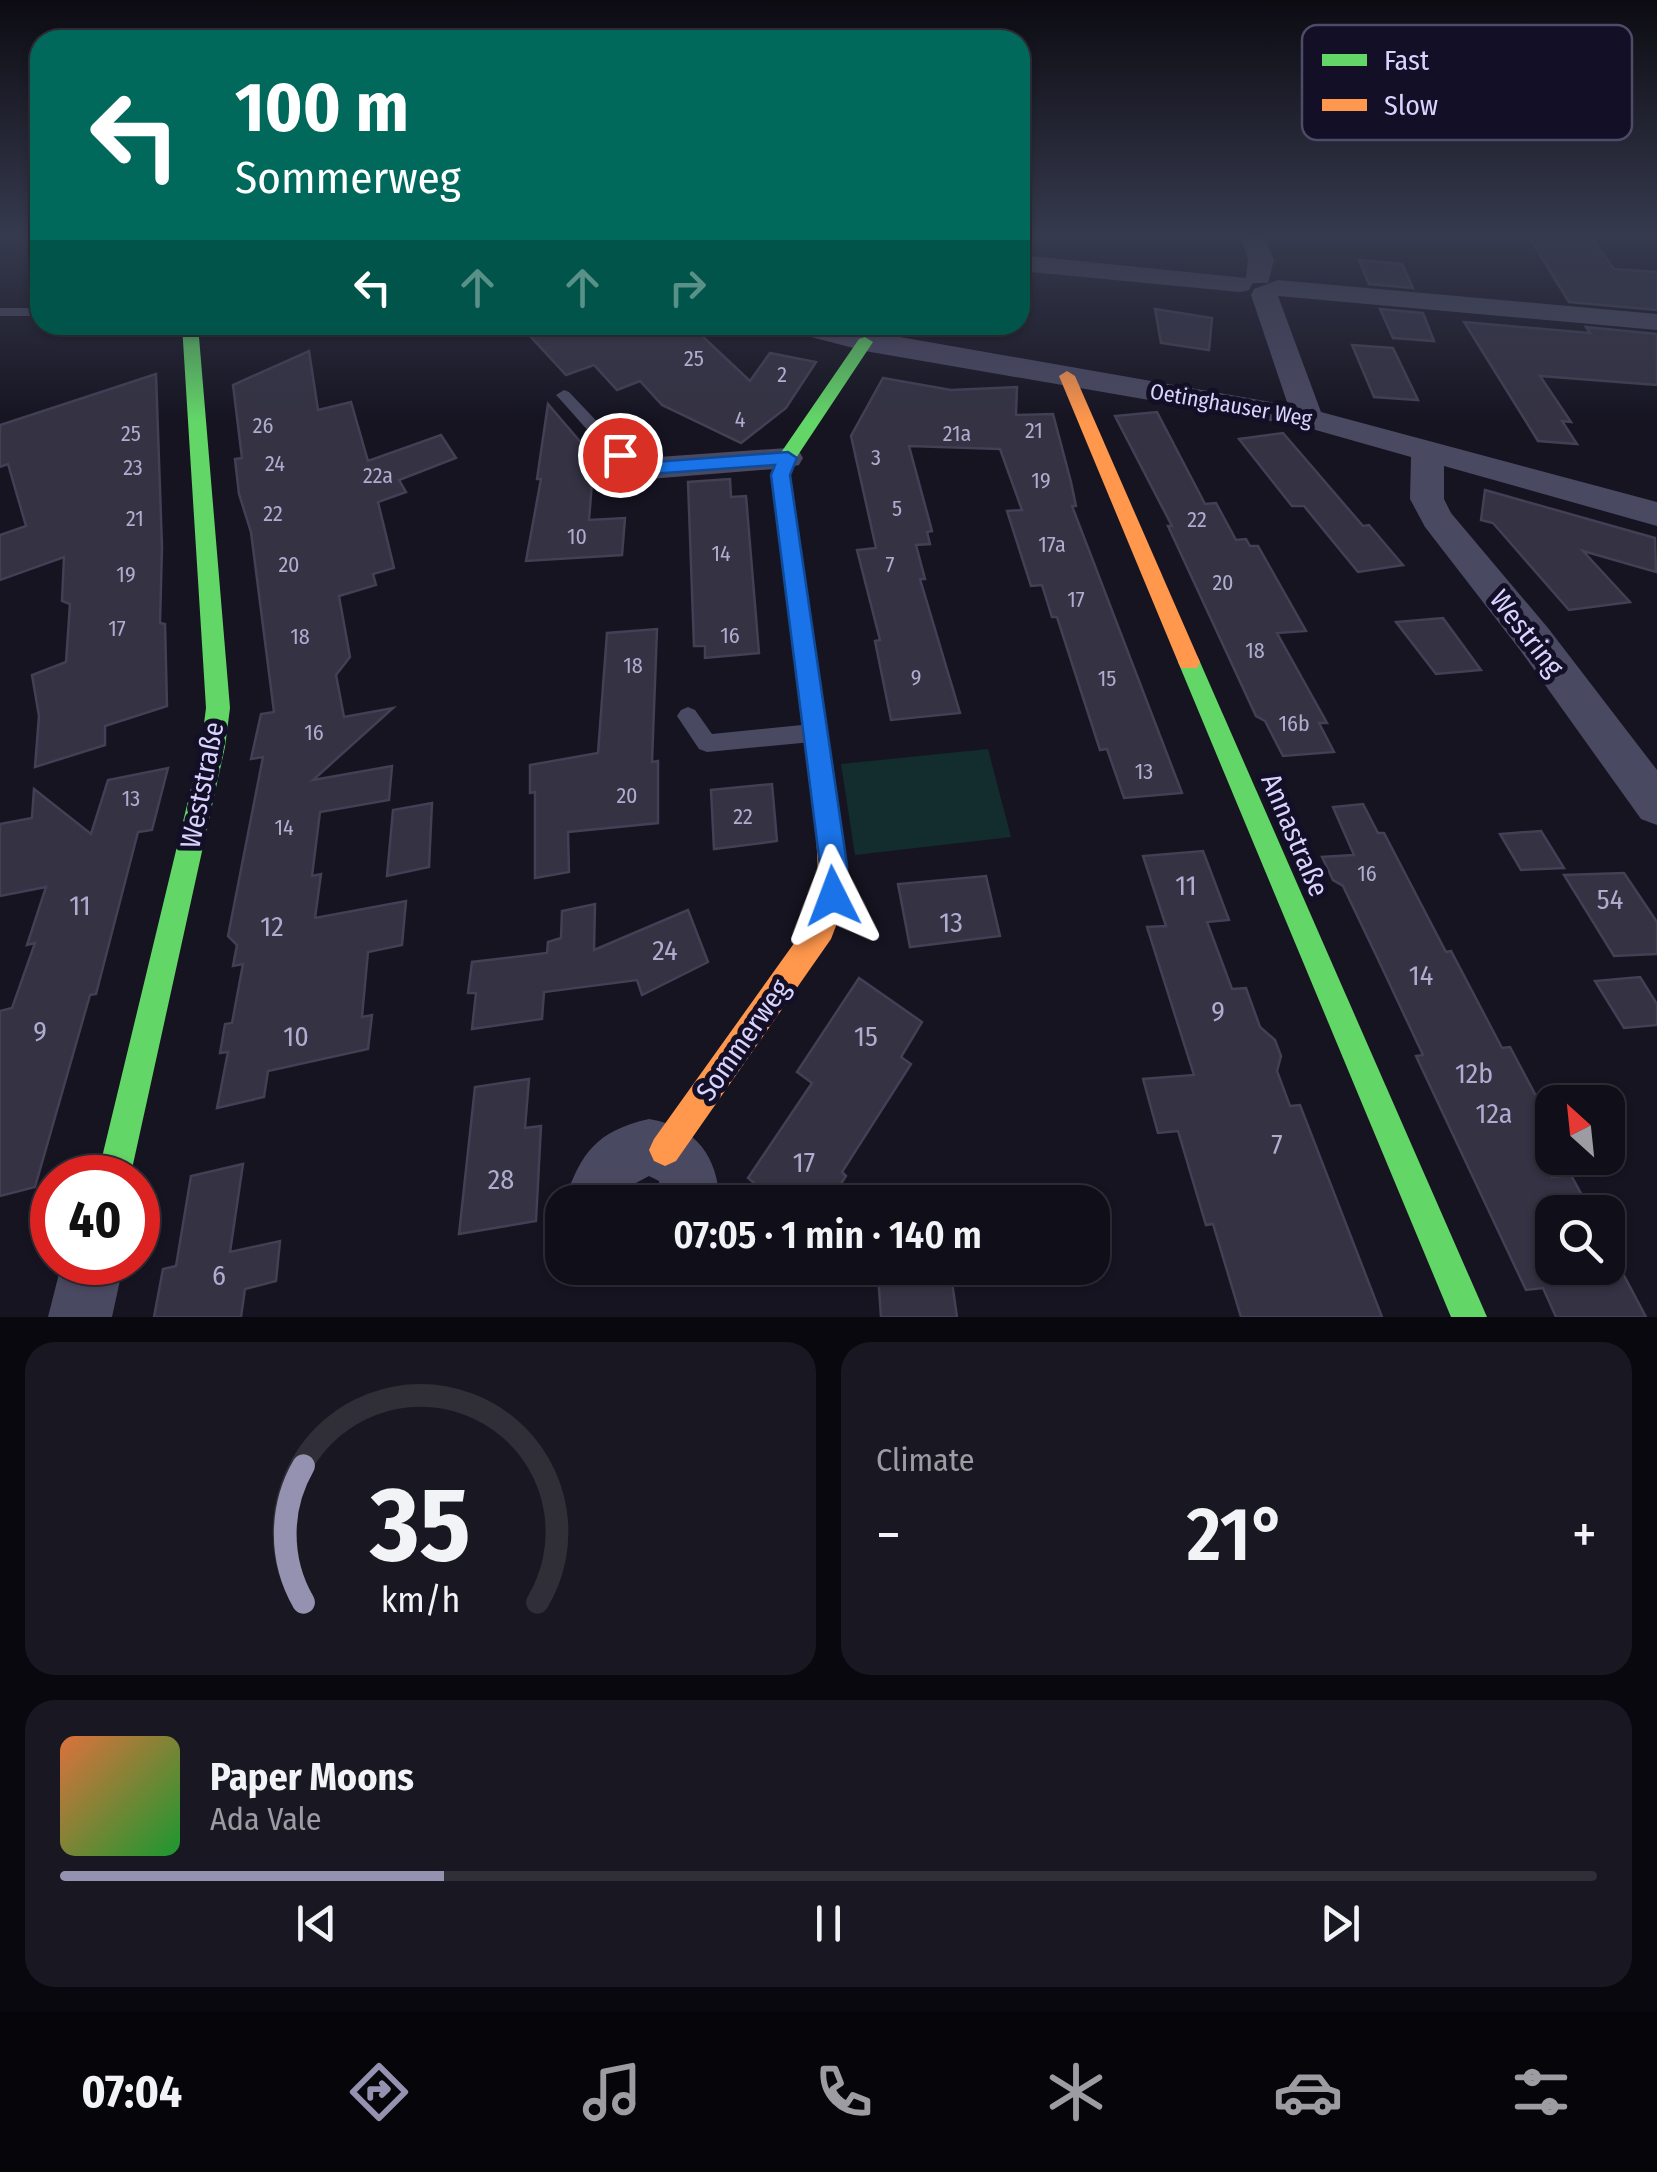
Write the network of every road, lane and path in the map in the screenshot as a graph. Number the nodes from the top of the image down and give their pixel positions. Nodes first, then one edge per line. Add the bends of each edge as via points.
1 (1265, 298) edge
2 (1397, 298) edge
3 (0, 312) edge
4 (30, 312) edge
5 (1657, 322) edge
6 (191, 335) edge
7 (837, 335) edge
8 (865, 342) junction
9 (1067, 376) junction
10 (564, 395) dead end
11 (1308, 418) junction
12 (1426, 451) junction
13 (620, 455) joint
14 (788, 458) junction
15 (1657, 514) edge
16 (688, 716) dead end
17 (814, 733) junction
18 (1657, 805) edge
19 (666, 1150) junction
20 (118, 1155) edge
21 (598, 1185) edge
22 (688, 1185) edge
23 (88, 1285) edge
24 (80, 1317) edge
25 (1469, 1317) edge

1 - 11 street
2 - 5 street
3 - 4 lane
6 - 20 street, Weststraße via 218,708
7 - 8 street, Oetinghauser Weg
8 - 9 street, Oetinghauser Weg
8 - 14 street
9 - 11 street, Oetinghauser Weg
9 - 25 street, Annastraße
10 - 13 lane
11 - 12 street, Oetinghauser Weg
12 - 15 street, Oetinghauser Weg
12 - 18 street, Westring via 1425,487 1437,519
13 - 14 street via 637,469
14 - 17 street, Sommerweg via 781,475
16 - 17 lane via 707,743
17 - 19 street, Sommerweg via 833,896 821,929
19 - 21 street via 636,1148
19 - 22 street via 687,1173
23 - 24 street

